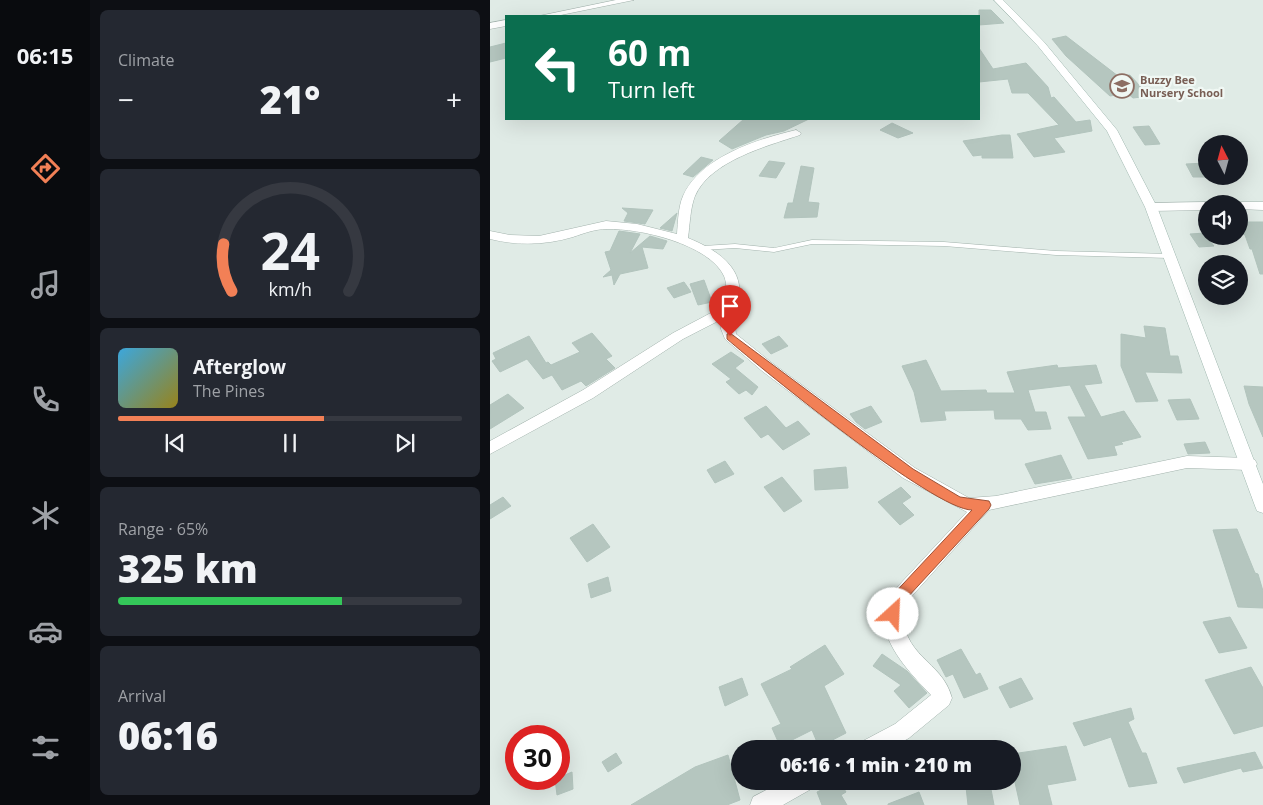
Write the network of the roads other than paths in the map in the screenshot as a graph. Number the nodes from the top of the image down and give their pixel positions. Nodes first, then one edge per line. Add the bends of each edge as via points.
1 (630, 0) edge
2 (998, 0) edge
3 (548, 15) edge
4 (505, 23) edge
5 (490, 26) edge
6 (796, 133) dead end
7 (1198, 206) edge
8 (1248, 206) edge
9 (1263, 206) edge
10 (1151, 207) junction
11 (490, 235) edge
12 (682, 240) junction
13 (704, 248) junction
14 (1170, 256) junction
15 (730, 309) junction
16 (490, 448) edge
17 (1249, 464) junction
18 (984, 505) junction
19 (1263, 506) edge
20 (885, 740) edge
21 (789, 790) edge
22 (761, 805) edge

1 - 3 street
2 - 10 street via 1041,44 1112,130
4 - 5 street
6 - 12 street via 740,154 698,181 689,196
7 - 10 street
8 - 9 street
10 - 14 street
11 - 12 street via 506,240 530,241 616,225
12 - 13 street
13 - 14 lane via 735,246 774,250 812,242 841,242
13 - 15 street via 724,264 731,276 735,291
14 - 17 street
15 - 16 street via 678,336 588,394
15 - 18 street via 730,336 767,367 909,473 955,500 967,505
17 - 18 street via 1187,462
17 - 19 street
18 - 20 street via 894,603 893,625 902,651 940,690 942,698 902,731
21 - 22 street

